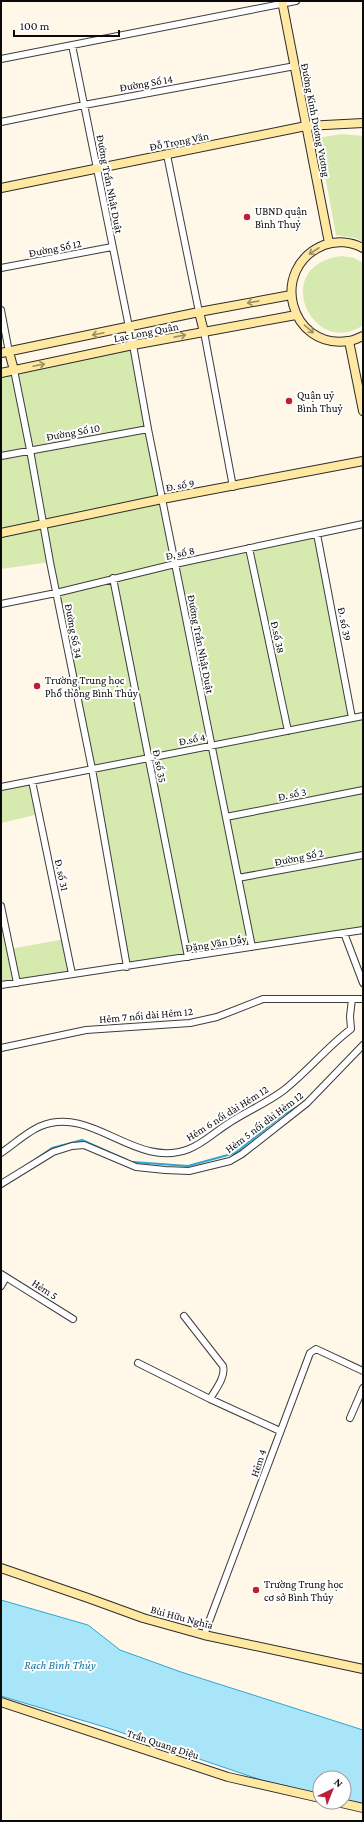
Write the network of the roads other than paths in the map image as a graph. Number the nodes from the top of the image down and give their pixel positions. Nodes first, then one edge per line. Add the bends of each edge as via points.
1 (296, 1) edge
2 (282, 2) edge
3 (72, 45) junction
4 (1, 59) edge
5 (295, 66) junction
6 (84, 105) junction
7 (1, 122) edge
8 (363, 123) edge
9 (306, 126) junction
10 (167, 155) junction
11 (97, 168) junction
12 (1, 188) edge
13 (329, 243) junction
14 (112, 247) junction
15 (363, 248) edge
16 (1, 268) edge
17 (291, 295) junction
18 (1, 310) edge
19 (199, 312) junction
20 (296, 315) junction
21 (129, 327) junction
22 (204, 332) junction
23 (363, 336) edge
24 (349, 341) junction
25 (133, 345) junction
26 (5, 352) edge
27 (14, 370) junction
28 (1, 373) edge
29 (363, 411) edge
30 (148, 429) junction
31 (30, 450) junction
32 (1, 456) edge
33 (363, 461) edge
34 (233, 487) junction
35 (162, 499) junction
36 (363, 524) edge
37 (44, 525) junction
38 (1, 533) edge
39 (318, 534) junction
40 (249, 548) junction
41 (175, 564) junction
42 (113, 578) junction
43 (56, 593) junction
44 (1, 604) edge
45 (363, 716) edge
46 (352, 718) junction
47 (288, 731) junction
48 (211, 746) junction
49 (149, 758) junction
50 (92, 770) junction
51 (32, 780) junction
52 (1, 787) edge
53 (363, 790) edge
54 (226, 817) junction
55 (363, 855) edge
56 (238, 878) junction
57 (1, 906) edge
58 (363, 930) edge
59 (344, 934) junction
60 (252, 947) junction
61 (188, 957) junction
62 (127, 967) junction
63 (72, 974) junction
64 (17, 983) junction
65 (363, 983) edge
66 (1, 985) edge
67 (352, 999) junction
68 (363, 999) edge
69 (363, 1045) edge
70 (1, 1048) edge
71 (1, 1153) edge
72 (1, 1184) edge
73 (3, 1275) edge
74 (1, 1286) edge
75 (184, 1316) dead end
76 (73, 1319) dead end
77 (138, 1363) dead end
78 (363, 1372) edge
79 (363, 1388) edge
80 (210, 1399) junction
81 (350, 1418) dead end
82 (280, 1431) junction
83 (1, 1568) edge
84 (204, 1635) junction
85 (363, 1669) edge
86 (1, 1702) edge
87 (312, 1796) edge
88 (352, 1805) edge
89 (363, 1808) edge

1 - 2 street
2 - 3 street
2 - 5 street, Đường Kinh Dương Vương
3 - 4 street
3 - 6 street, Đường Trần Nhật Duật
5 - 6 street, Đường Số 14
5 - 9 street, Đường Kinh Dương Vương
6 - 7 street, Đường Số 14
6 - 11 street, Đường Trần Nhật Duật
8 - 9 street, Đỗ Trọng Văn
9 - 10 street, Đỗ Trọng Văn
9 - 13 street, Đường Kinh Dương Vương
10 - 11 street, Đỗ Trọng Văn
10 - 19 street
11 - 12 street, Đỗ Trọng Văn
11 - 14 street, Đường Trần Nhật Duật
13 - 15 street via 344,242
13 -> 17 street via 316,248 301,262 292,281
14 - 16 street, Đường Số 12
14 - 21 street, Đường Trần Nhật Duật
17 -> 19 street, Lạc Long Quân
17 - 20 street
18 - 26 street
19 - 21 street, Lạc Long Quân
19 - 22 street
20 - 22 street, Lạc Long Quân
20 -> 24 street via 318,336 333,341
21 - 25 street
21 -> 26 street, Lạc Long Quân
25 -> 22 street, Lạc Long Quân
22 - 34 street
23 - 24 street
24 - 29 street
27 -> 25 street, Lạc Long Quân
25 - 30 street, Đường Trần Nhật Duật
26 - 27 street
27 - 28 street, Lạc Long Quân
27 - 31 street, Đường Số 34
30 - 31 street, Đường Số 10
30 - 35 street, Đường Trần Nhật Duật
31 - 32 street, Đường Số 10
31 - 37 street, Đường Số 34
33 - 34 street, Đ. số 9
34 - 35 street, Đ. số 9
35 - 37 street, Đ. số 9
35 - 41 street, Đường Trần Nhật Duật
36 - 39 street, Đ, số 8
37 - 38 street, Đ. số 9
37 - 43 street, Đường Số 34
39 - 40 street, Đ, số 8
39 - 46 street, Đ. số 39
40 - 41 street, Đ, số 8
40 - 47 street, Đ.số 38
41 - 42 street, Đ, số 8
41 - 48 street, Đường Trần Nhật Duật
42 - 43 street, Đ, số 8
42 - 49 street, Đ. số 35
43 - 44 street, Đ, số 8
43 - 50 street, Đường Số 34
45 - 46 street, Đ.số 4
46 - 47 street, Đ.số 4
47 - 48 street, Đ.số 4
48 - 49 street, Đ.số 4
48 - 54 street, Đường Trần Nhật Duật
49 - 50 street, Đ.số 4
49 - 61 street, Đ. số 35
50 - 51 street, Đ.số 4
50 - 62 street, Đường Số 34
51 - 52 street, Đ.số 4
51 - 63 street, Đ. số 31
53 - 54 street, Đ. số 3
54 - 56 street, Đường Trần Nhật Duật
55 - 56 street, Đường Số 2
56 - 60 street, Đường Trần Nhật Duật
57 - 64 street
58 - 59 street, Đặng Văn Dầy
59 - 60 street, Đặng Văn Dầy
59 - 65 street
60 - 61 street, Đặng Văn Dầy
61 - 62 street, Đặng Văn Dầy
62 - 63 street, Đặng Văn Dầy
63 - 64 street, Đặng Văn Dầy
64 - 66 street, Đặng Văn Dầy
67 - 68 street, Hẻm 7 nối dài Hẻm 12
67 - 70 street, Hẻm 7 nối dài Hẻm 12 via 263,999 217,1017 190,1023 86,1030
67 - 71 street, Hẻm 6 nối dài Hẻm 12 via 351,1029 337,1039 313,1064 265,1103 188,1149 161,1154 135,1148 81,1123 62,1122 42,1126
69 - 72 street, Hẻm 5 nối dài Hẻm 12 via 307,1103 230,1161 189,1172 165,1170 136,1167 84,1145 72,1146 53,1152
73 - 74 street, Hẻm 5
73 - 76 street, Hẻm 5
75 - 80 street via 223,1366 223,1376
77 - 80 street
78 - 82 street, Hẻm 4 via 316,1349 310,1353
79 - 81 street
80 - 82 street
82 - 84 street, Hẻm 4
83 - 84 street, Bùi Hữu Nghĩa via 143,1618
84 - 85 street, Bùi Hữu Nghĩa
86 - 87 street, Trần Quang Diệu via 228,1777
88 - 89 street

